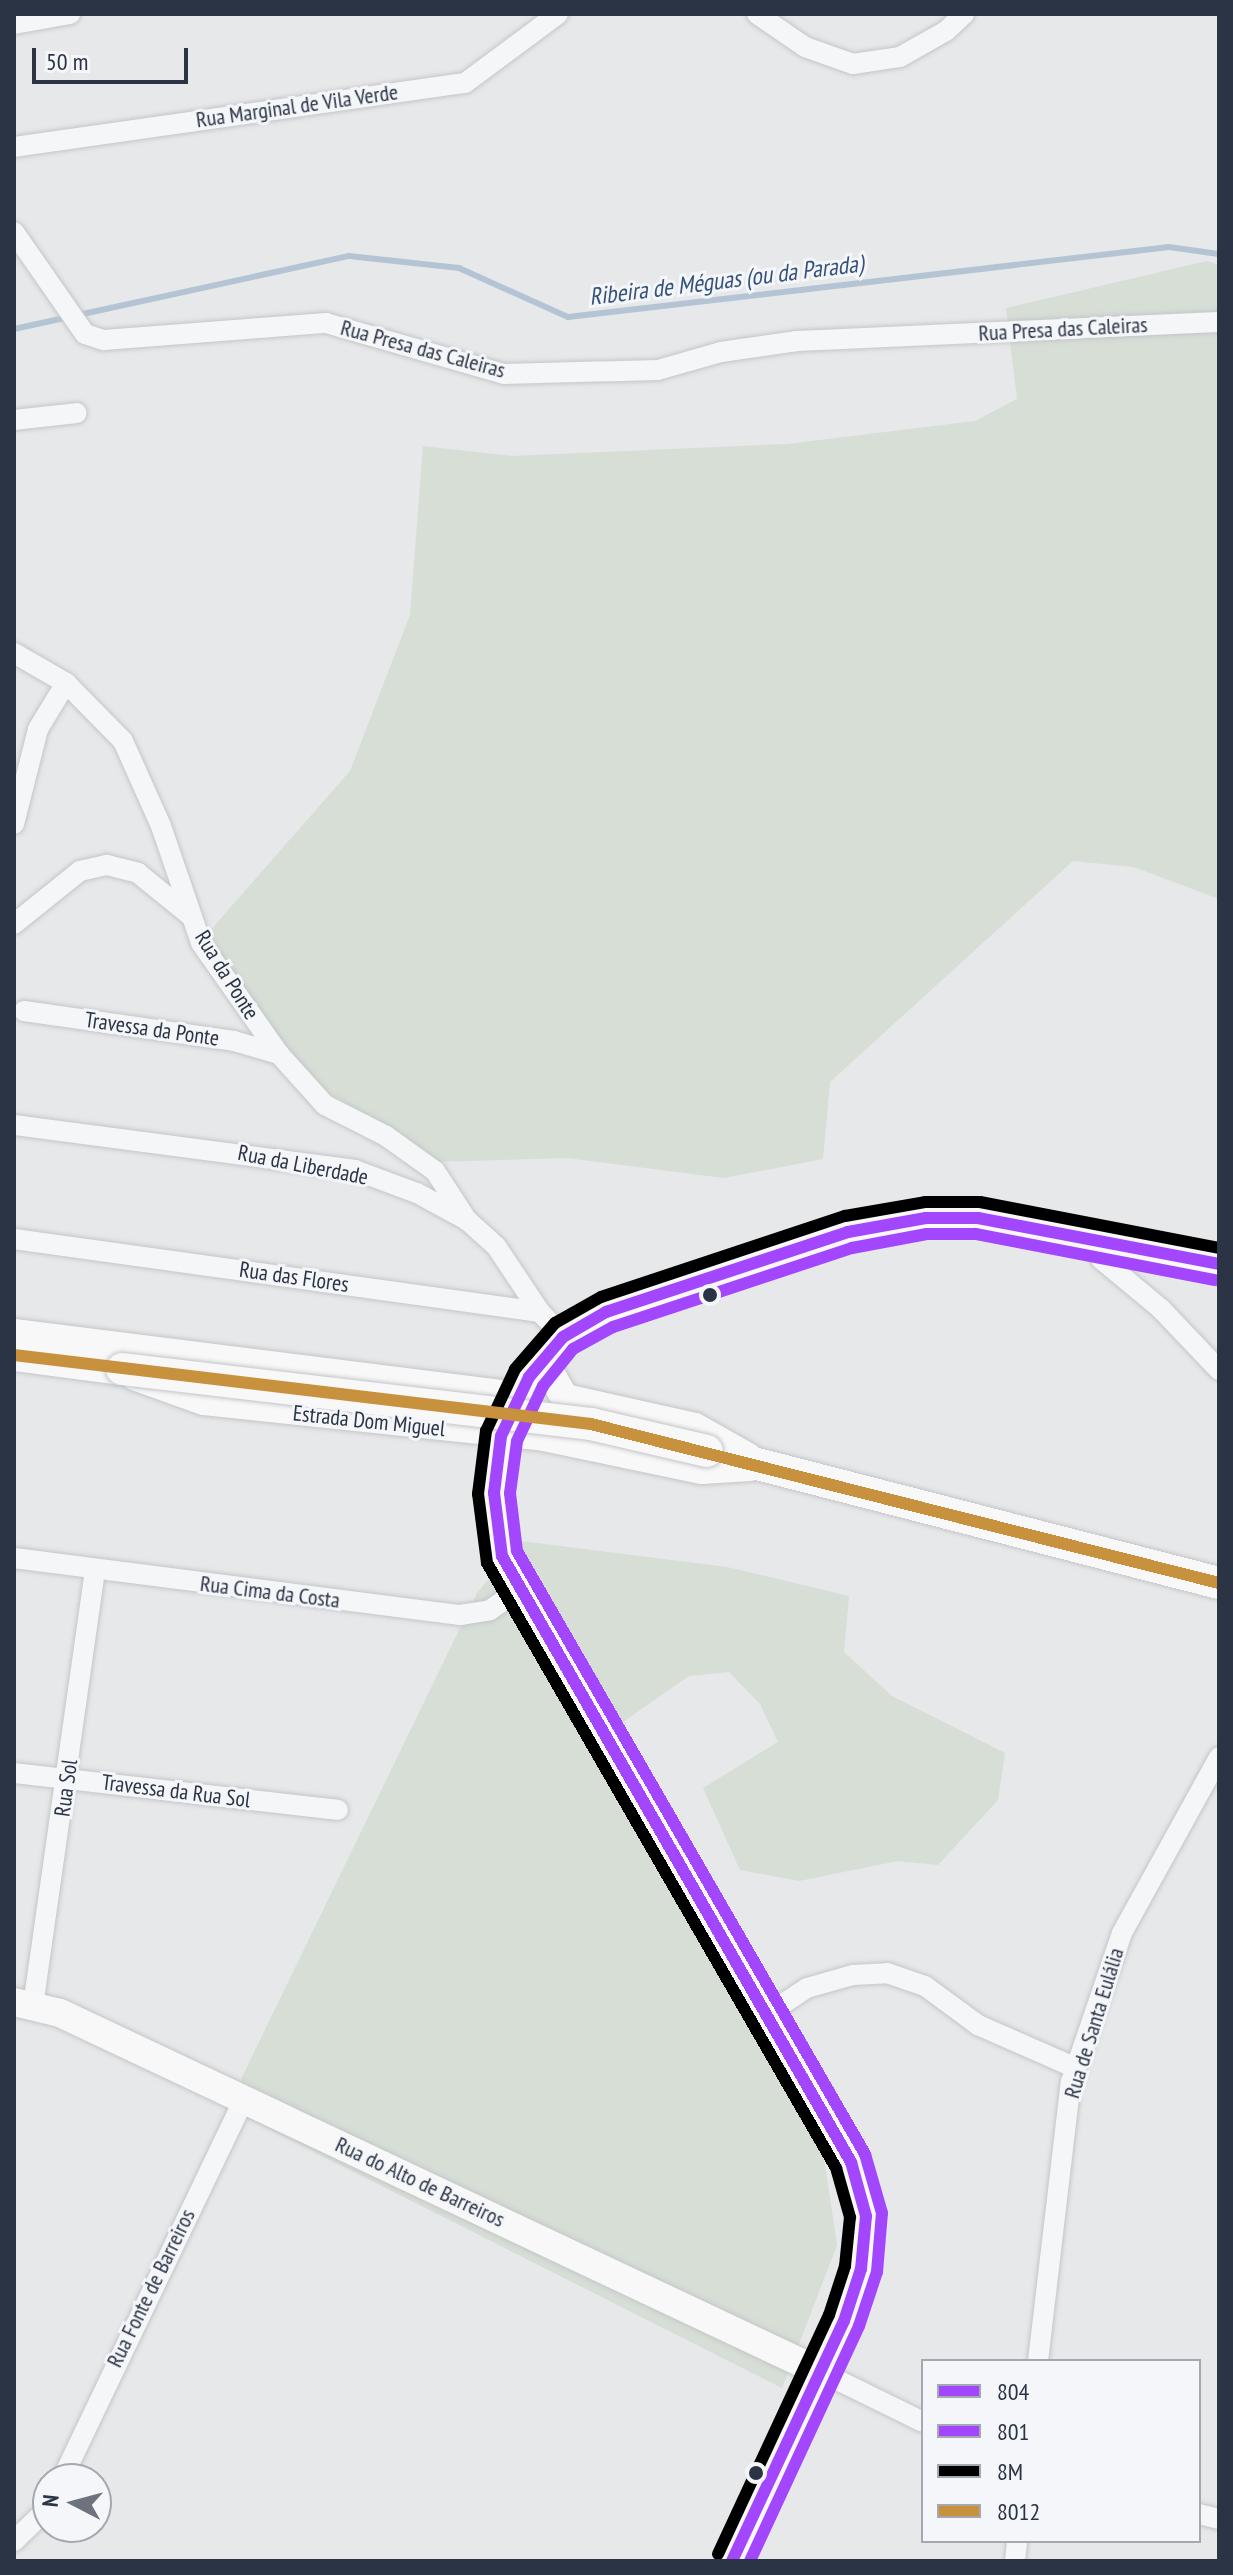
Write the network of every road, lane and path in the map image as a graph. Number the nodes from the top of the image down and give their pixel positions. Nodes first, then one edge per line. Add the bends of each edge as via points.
1 (70, 14) edge
2 (558, 14) edge
3 (757, 14) edge
4 (964, 14) edge
5 (14, 24) edge
6 (14, 147) edge
7 (14, 232) edge
8 (1219, 322) edge
9 (77, 413) dead end
10 (14, 420) edge
11 (14, 653) edge
12 (66, 683) junction
13 (14, 824) edge
14 (191, 916) junction
15 (14, 924) edge
16 (24, 1011) dead end
17 (279, 1054) junction
18 (14, 1125) edge
19 (467, 1220) junction
20 (1098, 1238) junction
21 (14, 1239) edge
22 (1219, 1264) edge
23 (540, 1312) junction
24 (14, 1333) edge
25 (556, 1345) junction
26 (14, 1355) edge
27 (122, 1369) junction
28 (1219, 1370) edge
29 (565, 1398) junction
30 (516, 1399) junction
31 (501, 1436) junction
32 (762, 1466) junction
33 (14, 1558) edge
34 (95, 1570) junction
35 (1219, 1583) edge
36 (520, 1589) junction
37 (1219, 1757) edge
38 (14, 1773) edge
39 (68, 1778) junction
40 (338, 1810) dead end
41 (24, 2004) edge
42 (766, 2015) junction
43 (1076, 2068) junction
44 (244, 2099) junction
45 (1038, 2359) edge
46 (823, 2373) junction
47 (921, 2421) edge
48 (70, 2463) edge
49 (32, 2524) edge
50 (14, 2541) edge
51 (732, 2561) edge

1 - 5 street
2 - 6 street, Rua Marginal de Vila Verde via 465,83
3 - 4 street via 805,47 853,64 900,57 946,31
7 - 8 street, Rua Presa das Caleiras via 81,329 104,340 326,323 504,374 658,370 721,352 797,341
9 - 10 street
11 - 12 street, Rua da Ponte
12 - 13 street via 38,729
12 - 14 street, Rua da Ponte via 123,741 161,826
14 - 15 street via 138,873 107,865 80,871
14 - 17 street, Rua da Ponte via 201,943
16 - 17 street, Travessa da Ponte via 234,1041
17 - 19 street, Rua da Ponte via 325,1105 386,1136 435,1171
18 - 19 street, Rua da Liberdade via 355,1170 417,1193
19 - 23 street, Rua da Liberdade via 496,1246
20 - 22 street
20 - 25 street via 978,1218 926,1218 874,1227 606,1312
20 - 28 street via 1101,1259 1161,1309
21 - 23 street, Rua das Flores
23 - 25 street
24 - 30 street, Estrada Dom Miguel
25 - 29 street via 548,1369
25 - 30 street
26 - 27 main road, Estrada Dom Miguel
27 - 31 street, Estrada Dom Miguel via 149,1385 204,1401
27 - 32 main road, Estrada Dom Miguel, bridge via 591,1424
29 - 30 street, Estrada Dom Miguel
29 - 32 street, Estrada Dom Miguel via 710,1432
30 - 31 street
31 - 32 street, Estrada Dom Miguel via 544,1437 702,1470
31 - 36 street via 495,1530
32 - 35 main road, Estrada Dom Miguel
33 - 34 street, Rua Cima da Costa
34 - 36 street, Rua Cima da Costa via 460,1615 490,1610
34 - 39 street, Rua Sol
36 - 42 street
37 - 43 street, Rua de Santa Eulália via 1122,1933
38 - 39 street, Travessa da Rua Sol
39 - 40 street, Travessa da Rua Sol
39 - 41 street, Rua Sol
41 - 44 street, Rua do Alto de Barreiros via 60,2013
42 - 43 street via 807,1988 853,1975 887,1973 925,1986 978,2025
42 - 46 street via 851,2162 866,2216 861,2269
43 - 45 street, Rua de Santa Eulália
44 - 46 street, Rua do Alto de Barreiros
44 - 48 street, Rua Fonte de Barreiros
46 - 47 street
46 - 51 street
49 - 50 street

